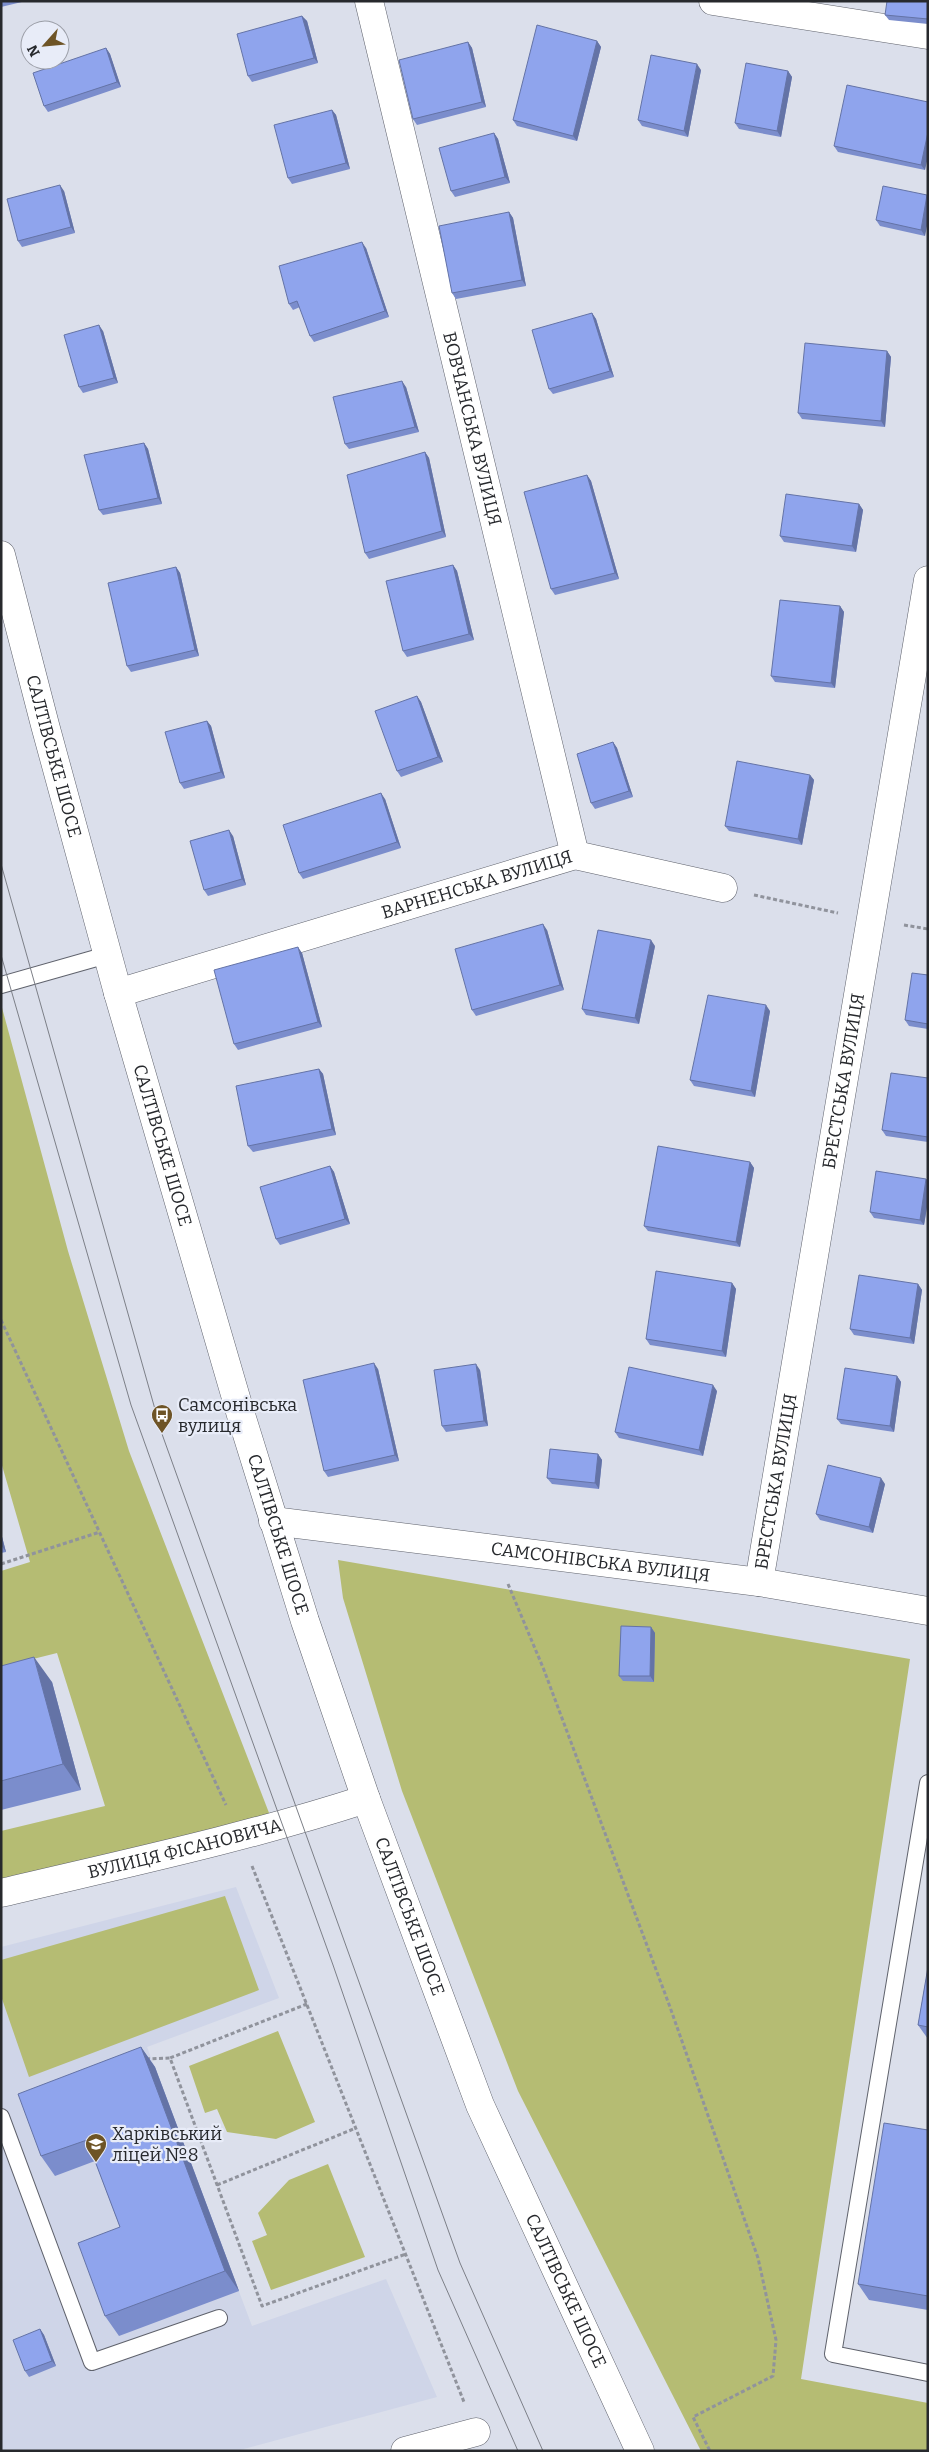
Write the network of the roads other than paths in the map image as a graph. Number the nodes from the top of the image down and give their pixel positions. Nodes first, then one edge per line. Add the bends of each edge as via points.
1 (369, 1) edge
2 (713, 1) edge
3 (928, 35) edge
4 (1, 555) edge
5 (928, 580) edge
6 (576, 855) junction
7 (723, 888) road end
8 (107, 955) junction
9 (1, 986) edge
10 (118, 993) junction
11 (273, 1521) junction
12 (759, 1582) junction
13 (928, 1611) edge
14 (928, 1783) edge
15 (366, 1799) junction
16 (1, 1893) edge
17 (1, 2117) edge
18 (219, 2318) dead end
19 (928, 2373) edge
20 (476, 2432) road end
21 (405, 2451) edge
22 (640, 2451) edge

1 - 6 street, ВОВЧАНСЬКА ВУЛИЦЯ
2 - 3 street
4 - 8 street, САЛТІВСЬКЕ ШОСЕ
5 - 12 street, БРЕСТСЬКА ВУЛИЦЯ
6 - 7 street, ВАРНЕНСЬКА ВУЛИЦЯ
6 - 10 street, ВАРНЕНСЬКА ВУЛИЦЯ
8 - 9 lane
8 - 10 street, САЛТІВСЬКЕ ШОСЕ
10 - 11 street, САЛТІВСЬКЕ ШОСЕ
11 - 12 street, САМСОНІВСЬКА ВУЛИЦЯ
11 - 15 street, САЛТІВСЬКЕ ШОСЕ
12 - 13 street, САМСОНІВСЬКА ВУЛИЦЯ
14 - 19 lane via 833,2354
15 - 16 street, ВУЛИЦЯ ФІСАНОВИЧА via 240,1836
15 - 22 street, САЛТІВСЬКЕ ШОСЕ via 480,2105
17 - 18 lane via 92,2362
20 - 21 street

